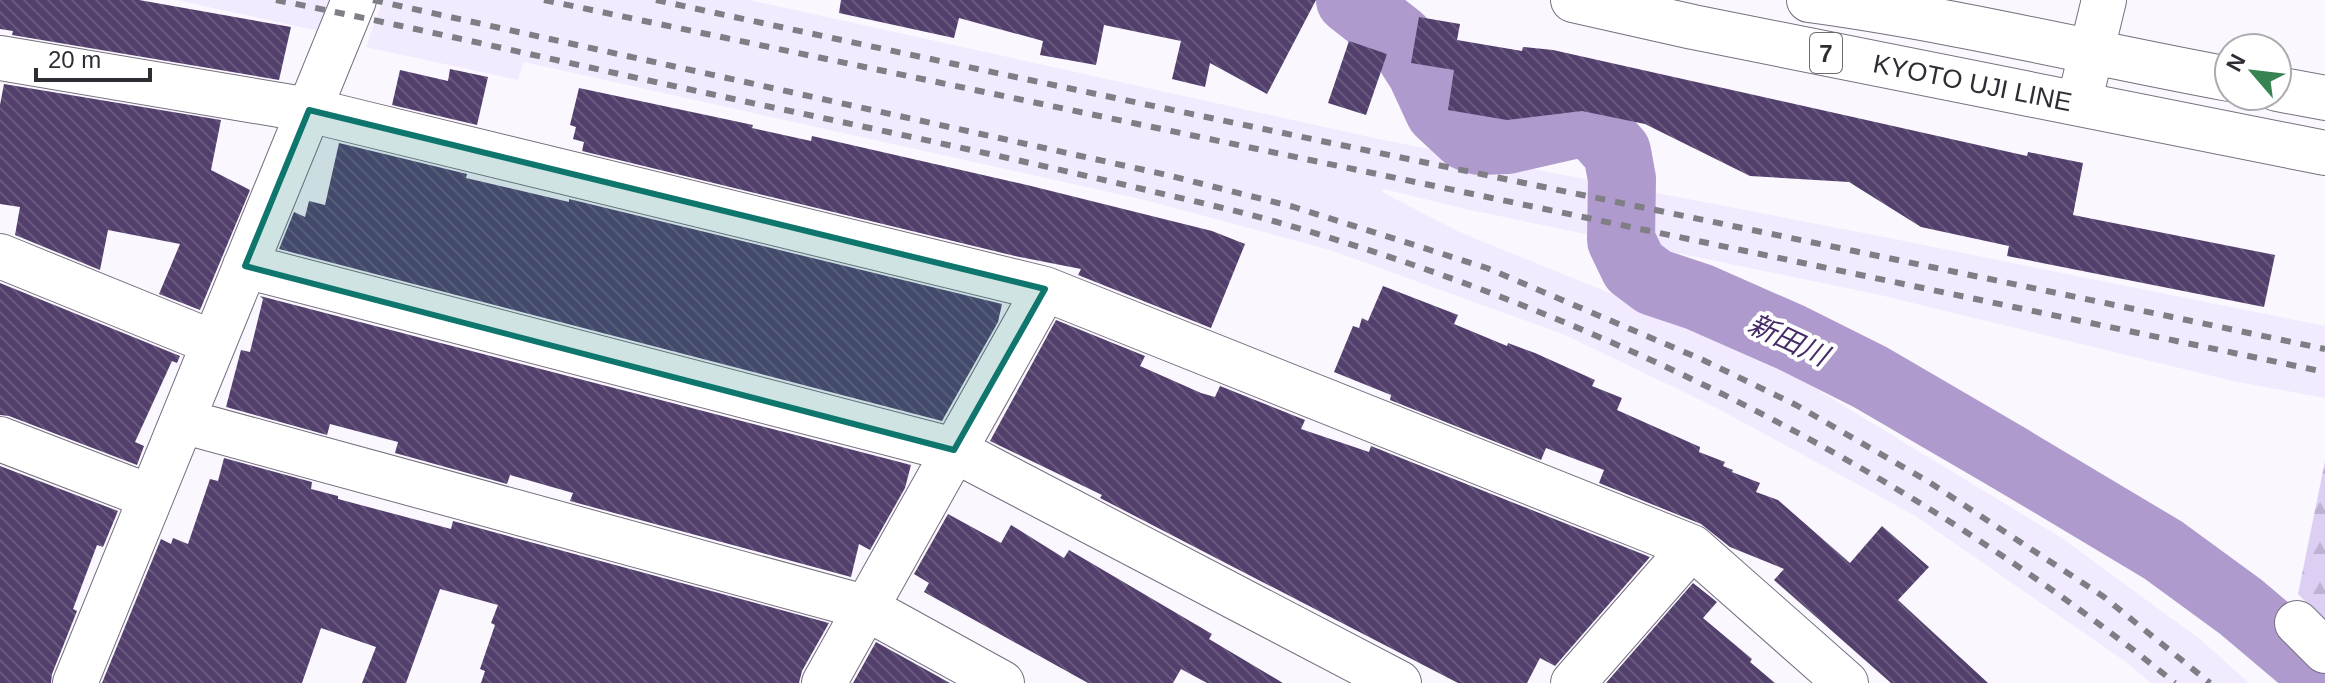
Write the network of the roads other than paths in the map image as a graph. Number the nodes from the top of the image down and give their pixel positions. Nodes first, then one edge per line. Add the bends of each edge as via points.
1 (354, 0) edge
2 (1573, 0) edge
3 (1809, 0) edge
4 (2104, 0) edge
5 (1693, 13) edge
6 (2090, 53) junction
7 (0, 58) edge
8 (2213, 76) edge
9 (2293, 92) edge
10 (2325, 98) edge
11 (2079, 103) junction
12 (309, 110) junction
13 (2325, 153) edge
14 (0, 256) edge
15 (245, 266) junction
16 (1045, 289) junction
17 (214, 343) junction
18 (182, 421) junction
19 (0, 439) edge
20 (954, 450) junction
21 (151, 497) junction
22 (1692, 547) junction
23 (864, 607) junction
24 (75, 683) edge
25 (824, 683) edge
26 (1002, 683) edge
27 (1399, 683) edge
28 (1573, 683) edge
29 (1846, 683) edge

1 - 12 street
2 - 5 street, KYOTO UJI LINE / 7
3 - 6 street, KYOTO UJI LINE / 7 via 1966,25
4 - 6 street
5 - 11 street, KYOTO UJI LINE / 7
6 - 8 street, KYOTO UJI LINE / 7
6 - 11 street
7 - 12 street
9 - 10 street
11 - 13 street, KYOTO UJI LINE / 7
12 - 15 street
12 - 16 street
14 - 17 street
15 - 17 street
15 - 20 street
16 - 20 street
16 - 22 street
17 - 18 street
18 - 21 street
18 - 23 street
19 - 21 street
20 - 23 street
20 - 27 street
21 - 24 street
22 - 28 street
22 - 29 street
23 - 25 street
23 - 26 street

